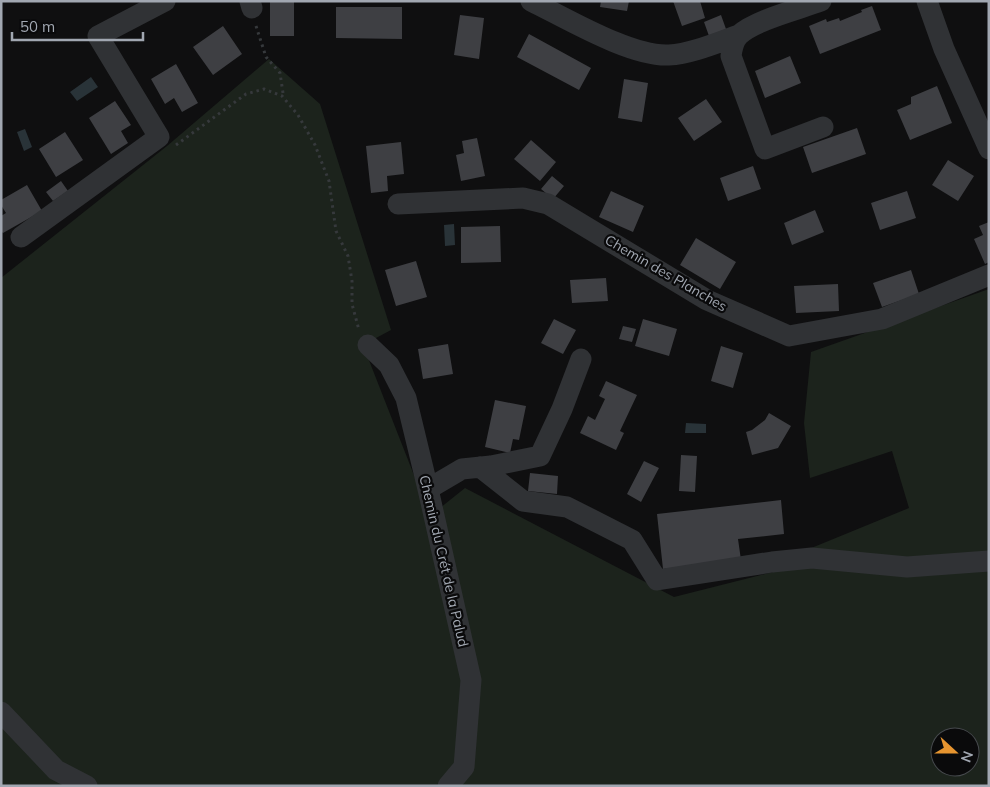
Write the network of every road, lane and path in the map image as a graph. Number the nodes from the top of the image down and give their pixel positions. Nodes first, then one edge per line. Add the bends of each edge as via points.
1 (165, 1) edge
2 (531, 1) edge
3 (821, 1) edge
4 (927, 1) edge
5 (251, 5) edge
6 (739, 35) junction
7 (282, 96) junction
8 (823, 127) dead end
9 (159, 138) junction
10 (989, 149) edge
11 (398, 204) dead end
12 (22, 237) dead end
13 (989, 275) edge
14 (368, 345) joint
15 (581, 358) dead end
16 (480, 467) junction
17 (428, 489) junction
18 (989, 561) edge
19 (1, 712) edge
20 (87, 786) edge
21 (448, 786) edge

1 - 9 street via 98,36
2 - 6 street via 643,52 669,55
3 - 6 street via 759,23
4 - 10 street via 944,49
5 - 7 path via 266,57 280,73
6 - 8 street via 732,44 730,56 766,149
7 - 9 path via 264,89 246,94 177,144 170,147
7 - 14 path via 298,115 315,145 329,181 336,231 348,256 357,328
9 - 12 street
11 - 13 street, Chemin des Planches via 524,198 548,204 708,300 789,336 882,319
14 - 17 street, Chemin du Crét de la Palud via 389,365 406,398
15 - 16 street via 540,456
16 - 17 street via 462,469
16 - 18 street via 523,501 567,507 632,540 657,580 812,558 907,567
17 - 21 street, Chemin du Crét de la Palud via 471,680 464,766
19 - 20 street via 56,770

